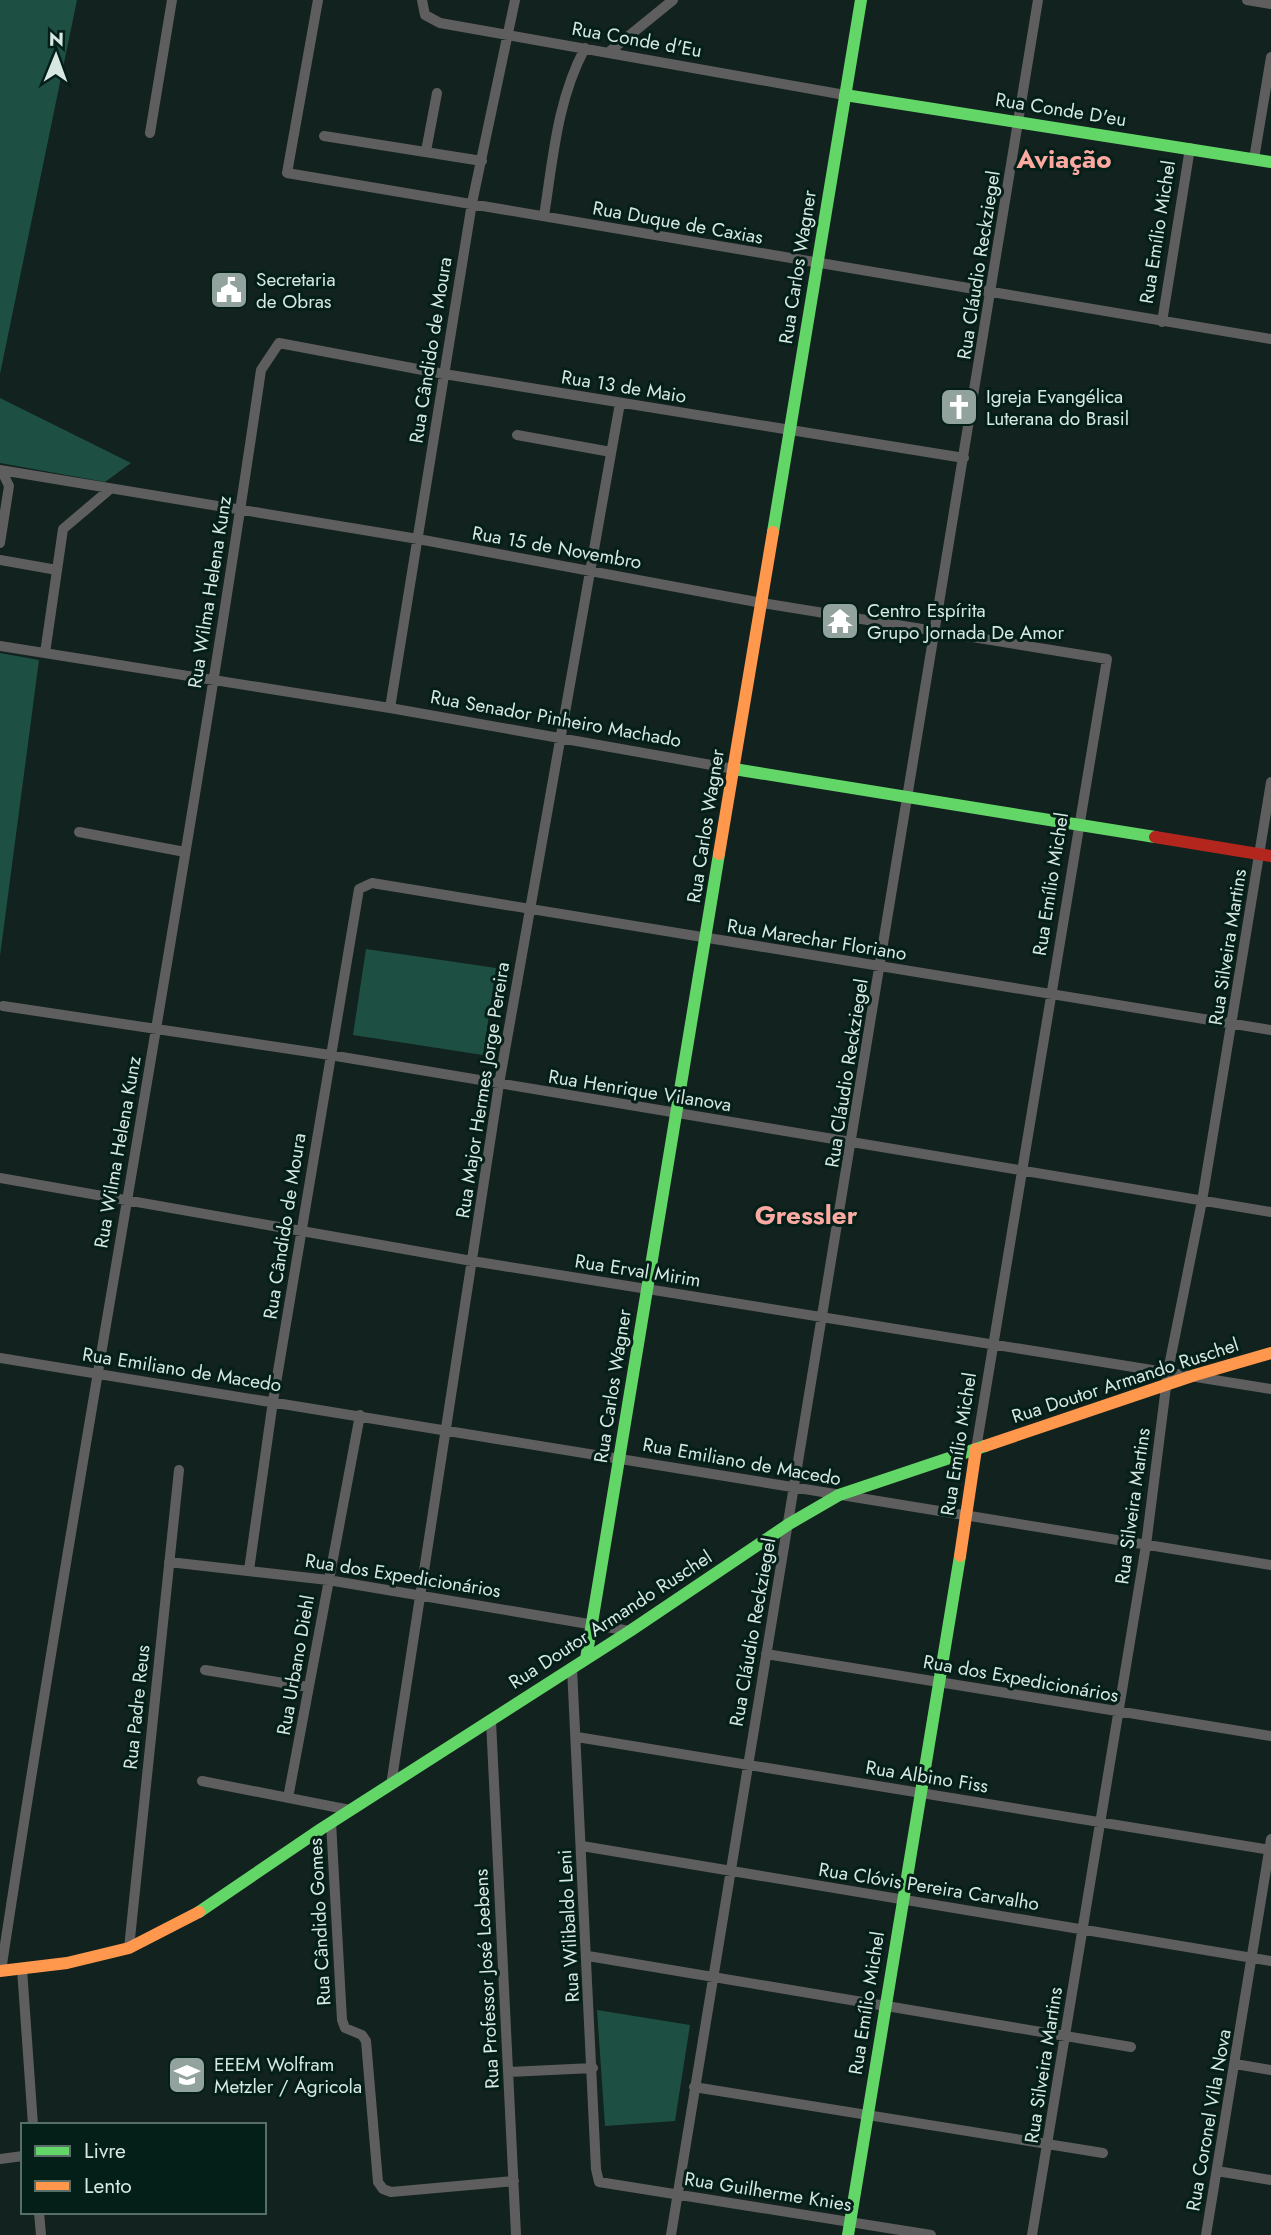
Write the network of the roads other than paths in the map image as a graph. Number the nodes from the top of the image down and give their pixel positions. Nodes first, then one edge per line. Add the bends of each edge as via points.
1 (172, 0) edge
2 (318, 0) edge
3 (422, 0) edge
4 (515, 0) edge
5 (673, 0) edge
6 (861, 0) edge
7 (1038, 0) edge
8 (1247, 0) edge
9 (1271, 4) edge
10 (509, 34) junction
11 (585, 48) junction
12 (609, 52) junction
13 (1271, 57) edge
14 (437, 93) dead end
15 (845, 95) junction
16 (1018, 122) junction
17 (149, 133) dead end
18 (324, 136) dead end
19 (1190, 148) junction
20 (426, 151) junction
21 (1254, 159) junction
22 (482, 160) junction
23 (1271, 162) edge
24 (472, 204) junction
25 (544, 216) junction
26 (817, 264) junction
27 (991, 293) junction
28 (1162, 321) junction
29 (1271, 340) edge
30 (279, 343) joint
31 (444, 374) junction
32 (620, 403) junction
33 (790, 432) junction
34 (517, 435) dead end
35 (611, 452) junction
36 (964, 458) junction
37 (1, 471) edge
38 (109, 490) junction
39 (240, 512) junction
40 (418, 540) junction
41 (0, 543) edge
42 (0, 561) edge
43 (57, 570) junction
44 (591, 571) junction
45 (762, 603) junction
46 (936, 630) junction
47 (0, 646) edge
48 (45, 653) junction
49 (1107, 659) joint
50 (212, 681) junction
51 (390, 708) junction
52 (561, 739) junction
53 (734, 769) junction
54 (1271, 782) edge
55 (909, 798) junction
56 (1079, 826) junction
57 (79, 832) dead end
58 (184, 852) junction
59 (1265, 855) edge
60 (359, 889) joint
61 (530, 909) junction
62 (706, 939) junction
63 (881, 967) junction
64 (1051, 993) junction
65 (3, 1006) dead end
66 (1232, 1023) junction
67 (155, 1028) junction
68 (1271, 1030) edge
69 (330, 1055) junction
70 (499, 1084) junction
71 (677, 1114) junction
72 (852, 1142) junction
73 (1022, 1171) junction
74 (0, 1178) edge
75 (127, 1201) junction
76 (1202, 1201) junction
77 (1271, 1212) edge
78 (301, 1231) junction
79 (472, 1261) junction
80 (648, 1289) junction
81 (823, 1316) junction
82 (993, 1346) junction
83 (1271, 1353) edge
84 (0, 1358) edge
85 (1168, 1371) junction
86 (96, 1374) junction
87 (1195, 1375) junction
88 (1166, 1386) junction
89 (1271, 1389) edge
90 (273, 1401) junction
91 (360, 1415) junction
92 (446, 1429) junction
93 (976, 1449) junction
94 (620, 1457) junction
95 (179, 1470) dead end
96 (795, 1488) junction
97 (839, 1495) junction
98 (966, 1516) junction
99 (789, 1524) junction
100 (1146, 1545) junction
101 (169, 1562) junction
102 (1271, 1565) edge
103 (249, 1570) junction
104 (328, 1580) junction
105 (420, 1595) junction
106 (592, 1624) junction
107 (630, 1631) junction
108 (766, 1654) junction
109 (586, 1659) junction
110 (572, 1668) junction
111 (205, 1670) dead end
112 (942, 1682) junction
113 (308, 1687) junction
114 (1119, 1712) junction
115 (491, 1721) junction
116 (1271, 1736) edge
117 (577, 1737) junction
118 (747, 1765) junction
119 (202, 1781) dead end
120 (391, 1785) junction
121 (920, 1793) junction
122 (288, 1798) junction
123 (350, 1810) junction
124 (331, 1822) junction
125 (1101, 1822) junction
126 (1271, 1839) edge
127 (582, 1846) junction
128 (1270, 1850) edge
129 (729, 1871) junction
130 (902, 1899) junction
131 (1083, 1930) junction
132 (129, 1948) junction
133 (587, 1956) junction
134 (1253, 1958) junction
135 (1271, 1961) edge
136 (22, 1969) junction
137 (0, 1971) edge
138 (712, 1977) junction
139 (885, 2006) junction
140 (1066, 2036) junction
141 (1131, 2047) dead end
142 (1235, 2064) junction
143 (593, 2068) junction
144 (1271, 2070) edge
145 (509, 2072) junction
146 (694, 2087) junction
147 (867, 2115) junction
148 (33, 2123) edge
149 (1048, 2144) junction
150 (1103, 2153) dead end
151 (21, 2156) edge
152 (0, 2159) edge
153 (1217, 2171) junction
154 (1271, 2180) edge
155 (514, 2182) junction
156 (599, 2182) joint
157 (679, 2194) junction
158 (39, 2214) edge
159 (849, 2229) edge
160 (41, 2235) edge
161 (516, 2235) edge
162 (671, 2235) edge
163 (931, 2235) edge
164 (1032, 2235) edge
165 (1206, 2235) edge

1 - 17 street
2 - 24 street, Rua Duque de Caxias via 287,173
3 - 10 street, Rua Conde d'Eu via 425,15 440,23
4 - 10 street, Rua Cândido de Moura
5 - 12 street
6 - 15 main road, Rua Carlos Wagner
7 - 16 street, Rua Cláudio Reckziegel
8 - 9 street
10 - 11 street, Rua Conde d'Eu
10 - 22 street, Rua Cândido de Moura
11 - 12 street, Rua Conde d'Eu
11 - 25 street via 572,72 559,118
12 - 15 street, Rua Conde d'Eu
13 - 21 street
14 - 20 street
15 - 16 main road, Rua Conde D'eu
15 - 26 main road, Rua Carlos Wagner
16 - 19 main road, Rua Conde D'eu
16 - 27 street, Rua Cláudio Reckziegel
18 - 20 street
19 - 21 main road, Rua Conde D'eu
19 - 28 street, Rua Emílio Michel
20 - 22 street
21 - 23 main road, Rua Conde D'eu
22 - 24 street, Rua Cândido de Moura
24 - 25 street, Rua Duque de Caxias
24 - 31 street, Rua Cândido de Moura
25 - 26 street, Rua Duque de Caxias
26 - 27 street, Rua Duque de Caxias
26 - 33 main road, Rua Carlos Wagner
27 - 28 street, Rua Duque de Caxias
27 - 36 street, Rua Cláudio Reckziegel
28 - 29 street, Rua Duque de Caxias
30 - 31 street, Rua 13 de Maio
30 - 39 street, Rua Wilma Helena Kunz via 261,370
31 - 32 street, Rua 13 de Maio
31 - 40 street, Rua Cândido de Moura
32 - 33 street, Rua 13 de Maio
32 - 35 street, Rua Major Hermes Jorge Pereira
33 - 36 street, Rua 13 de Maio
33 - 45 main road, Rua Carlos Wagner
34 - 35 street
35 - 44 street, Rua Major Hermes Jorge Pereira
36 - 46 street, Rua Cláudio Reckziegel
37 - 38 street, Rua 15 de Novembro
37 - 41 street via 9,486
38 - 39 street, Rua 15 de Novembro
38 - 43 street via 64,529
39 - 40 street, Rua 15 de Novembro
39 - 50 street, Rua Wilma Helena Kunz
40 - 44 street, Rua 15 de Novembro
40 - 51 street, Rua Cândido de Moura
42 - 43 street
43 - 48 street
44 - 45 street, Rua 15 de Novembro
44 - 52 street, Rua Major Hermes Jorge Pereira
45 - 46 street, Rua 15 de Novembro
45 - 53 main road, Rua Carlos Wagner
46 - 49 street, Rua 15 de Novembro
46 - 55 street, Rua Cláudio Reckziegel
47 - 48 street, Rua Senador Pinheiro Machado
48 - 50 street, Rua Senador Pinheiro Machado
49 - 56 street, Rua Emílio Michel
50 - 51 street, Rua Senador Pinheiro Machado
50 - 58 street, Rua Wilma Helena Kunz
51 - 52 street, Rua Senador Pinheiro Machado
52 - 53 street, Rua Senador Pinheiro Machado
52 - 61 street, Rua Major Hermes Jorge Pereira
53 - 55 main road, Rua Senador Pinheiro Machado
53 - 62 main road, Rua Carlos Wagner
54 - 59 street, Rua Silveira Martins
55 - 56 main road, Rua Senador Pinheiro Machado
55 - 63 street, Rua Cláudio Reckziegel
56 - 59 main road, Rua Senador Pinheiro Machado
56 - 64 street, Rua Emílio Michel
57 - 58 street
58 - 67 street, Rua Wilma Helena Kunz
59 - 66 street, Rua Silveira Martins
60 - 61 street, Rua Marechar Floriano via 372,883
60 - 69 street, Rua Cândido de Moura
61 - 62 street, Rua Marechar Floriano
61 - 70 street, Rua Major Hermes Jorge Pereira
62 - 63 street, Rua Marechar Floriano
62 - 71 main road, Rua Carlos Wagner
63 - 64 street, Rua Marechar Floriano
63 - 72 street, Rua Cláudio Reckziegel
64 - 66 street, Rua Marechar Floriano
64 - 73 street, Rua Emílio Michel
65 - 67 street, Rua Henrique Vilanova
66 - 68 street, Rua Marechar Floriano
66 - 76 street, Rua Silveira Martins
67 - 69 street, Rua Henrique Vilanova
67 - 75 street, Rua Wilma Helena Kunz
69 - 70 street, Rua Henrique Vilanova
69 - 78 street, Rua Cândido de Moura
70 - 71 street, Rua Henrique Vilanova
70 - 79 street, Rua Major Hermes Jorge Pereira
71 - 72 street, Rua Henrique Vilanova
71 - 80 main road, Rua Carlos Wagner
72 - 73 street, Rua Henrique Vilanova
72 - 81 street, Rua Cláudio Reckziegel
73 - 76 street, Rua Henrique Vilanova
73 - 82 street, Rua Emílio Michel
74 - 75 street, Rua Erval Mirim
75 - 78 street, Rua Erval Mirim
75 - 86 street, Rua Wilma Helena Kunz
76 - 77 street, Rua Henrique Vilanova
76 - 85 street, Rua Silveira Martins
78 - 79 street, Rua Erval Mirim
78 - 90 street, Rua Cândido de Moura
79 - 80 street, Rua Erval Mirim
79 - 92 street, Rua Major Hermes Jorge Pereira
80 - 81 street, Rua Erval Mirim
80 - 94 main road, Rua Carlos Wagner
81 - 82 street, Rua Erval Mirim
81 - 96 street, Rua Cláudio Reckziegel
82 - 85 street, Rua Erval Mirim
82 - 93 street, Rua Emílio Michel
83 - 87 main road, Rua Doutor Armando Ruschel
84 - 86 street, Rua Emiliano de Macedo
85 - 87 street, Rua Erval Mirim
85 - 88 street, Rua Silveira Martins
86 - 90 street, Rua Emiliano de Macedo
86 - 137 street, Rua Wilma Helena Kunz
87 - 88 main road, Rua Doutor Armando Ruschel
87 - 89 street, Rua Erval Mirim
88 - 93 main road, Rua Doutor Armando Ruschel
88 - 100 street, Rua Silveira Martins
90 - 91 street, Rua Emiliano de Macedo
90 - 103 street, Rua Cândido de Moura
91 - 92 street, Rua Emiliano de Macedo
91 - 104 street, Rua Urbano Diehl
92 - 94 street, Rua Emiliano de Macedo
92 - 105 street, Rua Major Hermes Jorge Pereira
93 - 97 main road, Rua Doutor Armando Ruschel
93 - 98 main road, Rua Emílio Michel
94 - 96 street, Rua Emiliano de Macedo
94 - 106 main road, Rua Carlos Wagner
95 - 101 street, Rua Padre Reus
96 - 97 street, Rua Emiliano de Macedo
96 - 99 street, Rua Cláudio Reckziegel
97 - 98 street, Rua Emiliano de Macedo
97 - 99 main road, Rua Doutor Armando Ruschel
98 - 100 street, Rua Emiliano de Macedo
98 - 112 main road, Rua Emílio Michel
99 - 107 main road, Rua Doutor Armando Ruschel
99 - 108 street, Rua Cláudio Reckziegel
100 - 102 street, Rua Emiliano de Macedo
100 - 114 street, Rua Silveira Martins
101 - 103 street, Rua dos Expedicionários
101 - 132 street, Rua Padre Reus
103 - 104 street, Rua dos Expedicionários
104 - 105 street, Rua dos Expedicionários
104 - 113 street, Rua Urbano Diehl
105 - 106 street, Rua dos Expedicionários
105 - 120 street, Rua Major Hermes Jorge Pereira
106 - 107 street, Rua dos Expedicionários
106 - 109 main road, Rua Carlos Wagner
107 - 109 main road, Rua Doutor Armando Ruschel
108 - 112 street, Rua dos Expedicionários
108 - 118 street, Rua Cláudio Reckziegel
109 - 110 main road, Rua Doutor Armando Ruschel
110 - 115 main road, Rua Doutor Armando Ruschel
110 - 117 street, Rua Wilibaldo Leni
111 - 113 street
112 - 114 street, Rua dos Expedicionários
112 - 121 main road, Rua Emílio Michel
113 - 122 street, Rua Urbano Diehl
114 - 116 street, Rua dos Expedicionários
114 - 125 street, Rua Silveira Martins
115 - 120 main road, Rua Doutor Armando Ruschel
115 - 145 street, Rua Professor José Loebens
117 - 118 street, Rua Albino Fiss
117 - 127 street, Rua Wilibaldo Leni
118 - 121 street, Rua Albino Fiss
118 - 129 street, Rua Cláudio Reckziegel
119 - 122 street
120 - 123 main road, Rua Doutor Armando Ruschel
121 - 125 street, Rua Albino Fiss
121 - 130 main road, Rua Emílio Michel
122 - 123 street
123 - 124 main road, Rua Doutor Armando Ruschel
124 - 132 main road, Rua Doutor Armando Ruschel via 200,1912
124 - 155 street, Rua Cândido Gomes via 342,2020 345,2028 366,2041 377,2174 383,2189
125 - 128 street, Rua Albino Fiss
125 - 131 street, Rua Silveira Martins
126 - 128 street, Rua Coronel Vila Nova
127 - 129 street, Rua Clóvis Pereira Carvalho
127 - 133 street, Rua Wilibaldo Leni
128 - 134 street, Rua Coronel Vila Nova
129 - 130 street, Rua Clóvis Pereira Carvalho
129 - 138 street, Rua Cláudio Reckziegel
130 - 131 street, Rua Clóvis Pereira Carvalho
130 - 139 main road, Rua Emílio Michel
131 - 134 street, Rua Clóvis Pereira Carvalho
131 - 140 street, Rua Silveira Martins
132 - 136 main road, Rua Doutor Armando Ruschel via 66,1964
133 - 138 street
133 - 143 street, Rua Wilibaldo Leni
134 - 135 street, Rua Clóvis Pereira Carvalho
134 - 142 street, Rua Coronel Vila Nova
136 - 137 main road, Rua Doutor Armando Ruschel
136 - 148 street
138 - 139 street
138 - 146 street, Rua Cláudio Reckziegel
139 - 140 street
139 - 147 main road, Rua Emílio Michel
140 - 141 street
140 - 149 street, Rua Silveira Martins
142 - 144 street
142 - 153 street, Rua Coronel Vila Nova
143 - 145 street
143 - 156 street, Rua Wilibaldo Leni
145 - 155 street, Rua Professor José Loebens
146 - 147 street
146 - 157 street, Rua Cláudio Reckziegel
147 - 149 street
147 - 159 main road, Rua Emílio Michel
149 - 150 street
149 - 164 street, Rua Silveira Martins
151 - 152 street
153 - 154 street
153 - 165 street, Rua Coronel Vila Nova
155 - 161 street, Rua Professor José Loebens
156 - 157 street, Rua Guilherme Knies
157 - 159 street, Rua Guilherme Knies
157 - 162 street, Rua Cláudio Reckziegel
158 - 160 street
159 - 163 street, Rua Guilherme Knies

